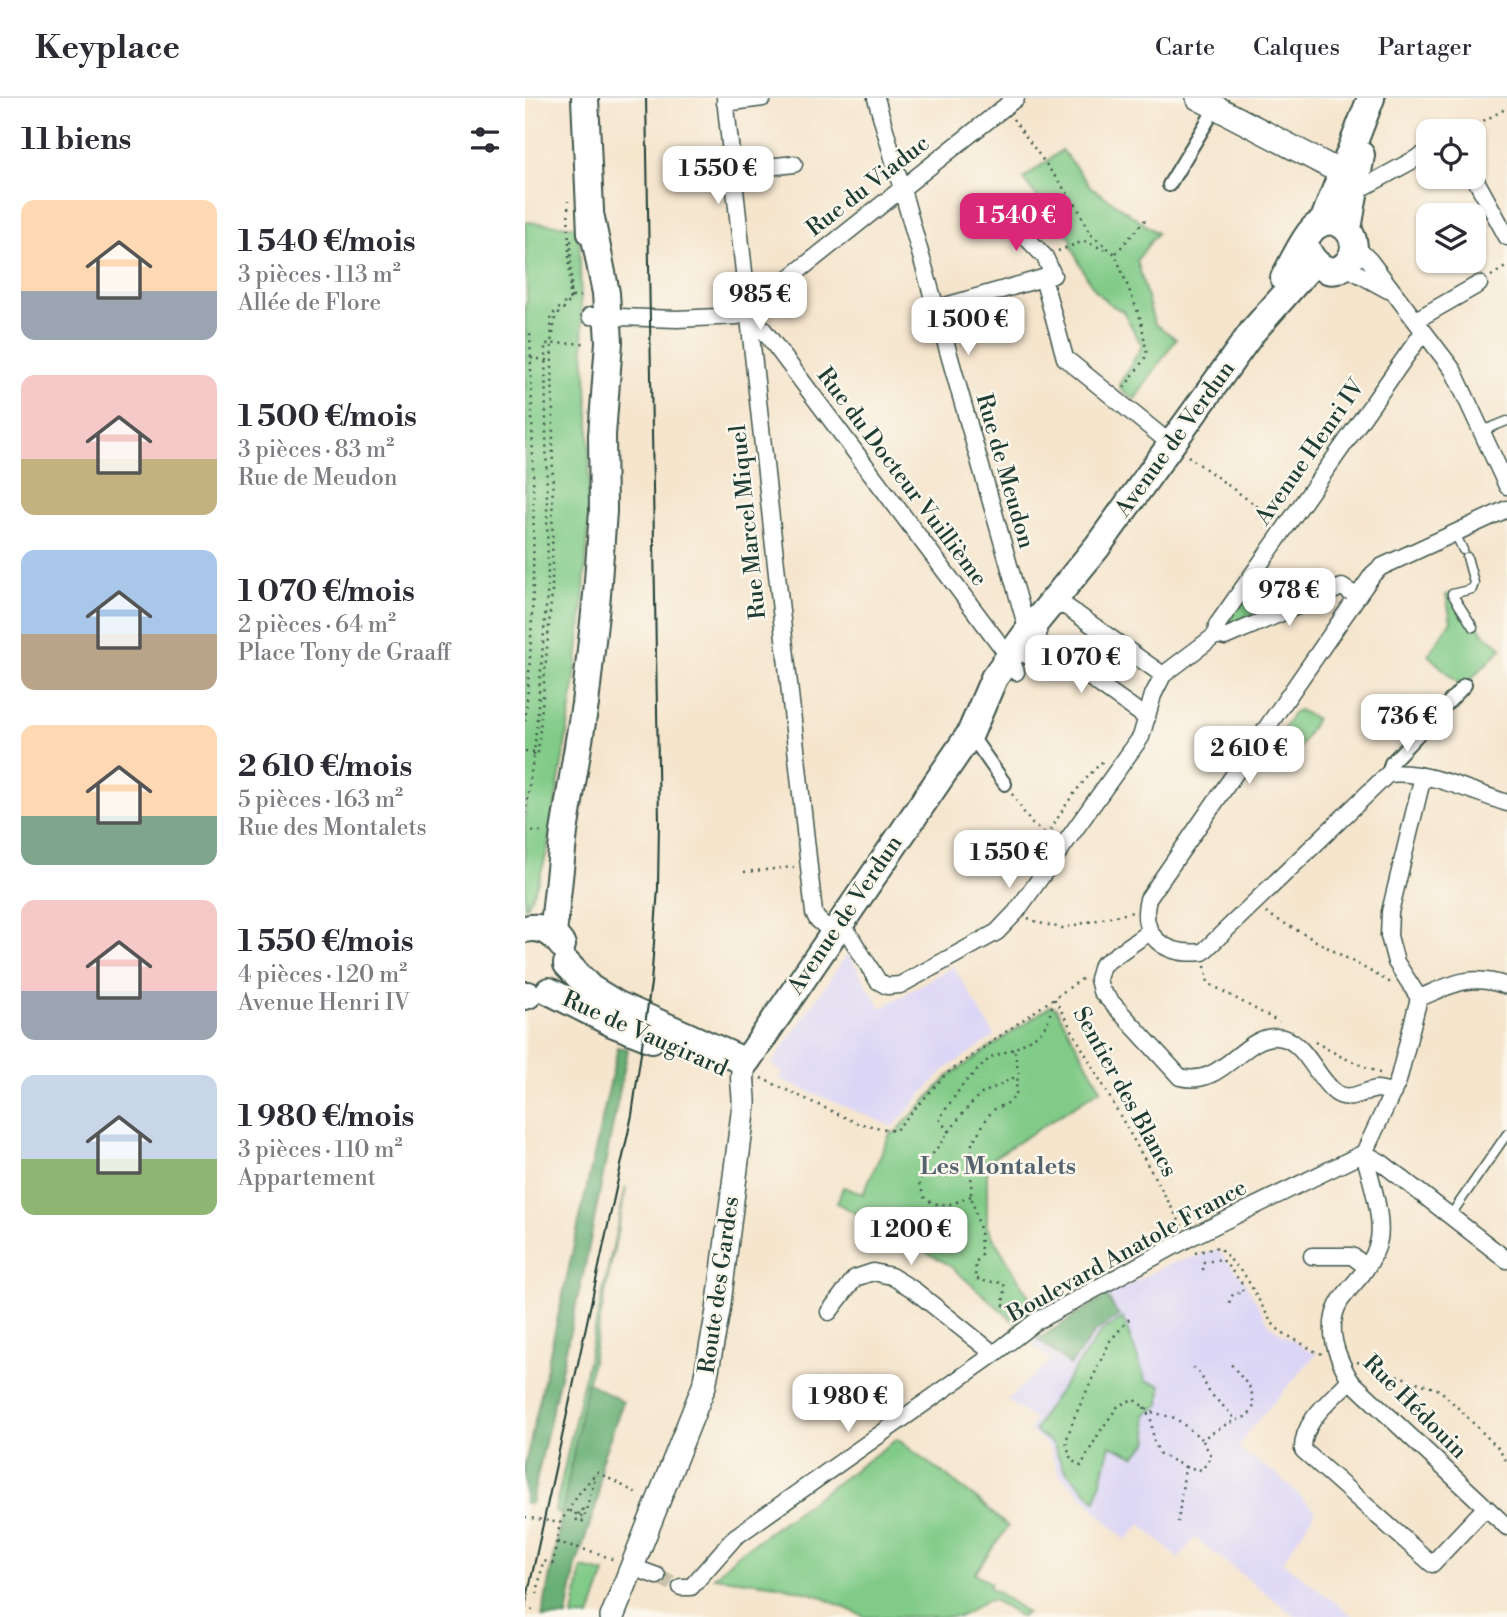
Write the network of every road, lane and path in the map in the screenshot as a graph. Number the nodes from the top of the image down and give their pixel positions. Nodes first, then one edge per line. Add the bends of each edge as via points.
1 (585, 98) edge
2 (763, 98) edge
3 (876, 98) edge
4 (1016, 98) edge
5 (725, 100) edge
6 (1207, 102) edge
7 (1507, 108) edge
8 (1013, 119) dead end
9 (1486, 120) edge
10 (1416, 157) edge
11 (794, 164) dead end
12 (733, 171) junction
13 (1348, 183) junction
14 (1169, 185) dead end
15 (901, 189) junction
16 (1481, 189) edge
17 (570, 190) dead end
18 (568, 201) dead end
19 (1146, 219) dead end
20 (1016, 227) dead end
21 (1507, 237) edge
22 (1342, 241) junction
23 (1309, 253) junction
24 (1115, 254) junction
25 (1045, 257) junction
26 (1507, 266) edge
27 (1043, 278) junction
28 (1479, 284) joint
29 (1392, 293) junction
30 (588, 306) junction
31 (935, 309) junction
32 (749, 310) junction
33 (1419, 326) junction
34 (530, 330) dead end
35 (586, 343) dead end
36 (551, 344) junction
37 (778, 350) junction
38 (531, 358) junction
39 (754, 358) junction
40 (545, 360) junction
41 (553, 361) junction
42 (1115, 399) junction
43 (1507, 421) edge
44 (1482, 431) junction
45 (1172, 445) junction
46 (1507, 486) edge
47 (1507, 509) edge
48 (1262, 510) dead end
49 (1455, 533) junction
50 (1246, 583) junction
51 (1356, 596) junction
52 (1282, 611) junction
53 (1473, 627) dead end
54 (1031, 634) junction
55 (1211, 638) junction
56 (1163, 675) junction
57 (1465, 685) dead end
58 (1147, 718) junction
59 (525, 721) edge
60 (969, 734) junction
61 (525, 751) edge
62 (536, 752) junction
63 (1118, 769) junction
64 (1388, 774) junction
65 (1423, 776) junction
66 (1005, 784) joint
67 (1507, 803) edge
68 (525, 814) edge
69 (564, 832) junction
70 (808, 865) junction
71 (744, 872) dead end
72 (1253, 906) junction
73 (1145, 911) junction
74 (1016, 912) junction
75 (525, 929) edge
76 (836, 930) junction
77 (1149, 932) junction
78 (553, 934) junction
79 (567, 964) junction
80 (1102, 965) junction
81 (1507, 986) edge
82 (532, 994) edge
83 (1054, 998) junction
84 (1419, 998) junction
85 (1014, 1049) junction
86 (744, 1069) junction
87 (1019, 1075) junction
88 (1392, 1093) junction
89 (950, 1132) junction
90 (1507, 1134) edge
91 (1364, 1153) junction
92 (971, 1196) junction
93 (1450, 1216) junction
94 (1190, 1246) junction
95 (1312, 1256) dead end
96 (1507, 1260) edge
97 (1367, 1267) junction
98 (1203, 1270) dead end
99 (1228, 1305) dead end
100 (829, 1312) dead end
101 (1129, 1319) dead end
102 (1035, 1322) junction
103 (994, 1354) junction
104 (1339, 1357) junction
105 (1230, 1363) dead end
106 (1193, 1367) dead end
107 (1350, 1380) junction
108 (1142, 1404) junction
109 (1235, 1420) junction
110 (1202, 1438) junction
111 (1507, 1462) edge
112 (1185, 1467) junction
113 (597, 1472) junction
114 (658, 1505) junction
115 (1485, 1508) junction
116 (569, 1510) junction
117 (525, 1517) edge
118 (1178, 1522) dead end
119 (560, 1523) junction
120 (1507, 1527) edge
121 (557, 1542) junction
122 (632, 1567) junction
123 (657, 1576) tunnel mouth
124 (681, 1587) dead end
125 (537, 1594) dead end
126 (525, 1606) edge
127 (533, 1610) dead end
128 (613, 1617) edge

1 - 30 main road via 591,218 606,293
2 - 5 street
3 - 15 street, Rue de Meudon
4 - 15 street, Rue du Viaduc
5 - 12 street, Rue Marcel Miquel
6 - 13 main road
6 - 14 street
7 - 9 path
8 - 24 path via 1078,208 1089,233
10 - 13 street
11 - 12 street
12 - 32 street, Rue Marcel Miquel
13 - 22 main road
15 - 31 street, Rue de Meudon
15 - 32 street, Rue du Viaduc
16 - 21 street
17 - 30 path
18 - 36 path via 570,298 551,316
19 - 24 path
20 - 25 street
22 - 23 main road, Avenue de Verdun via 1313,228
22 - 23 main road via 1331,270 1321,268
22 - 29 street
22 - 29 street via 1370,261
23 - 45 main road, Avenue de Verdun
24 - 25 path via 1084,241
24 - 42 path via 1141,320 1147,355
25 - 27 street via 1053,275
26 - 28 path
27 - 31 street
27 - 42 street via 1065,358
28 - 33 street
29 - 33 street
30 - 32 street via 677,319 737,316
30 - 36 path via 555,318
30 - 69 main road via 609,342 602,435 603,512 585,704
31 - 54 street, Rue de Meudon
32 - 37 street, Rue du Docteur Vuillième
32 - 39 street, Rue Marcel Miquel
33 - 44 street via 1453,370
33 - 50 street, Avenue Henri IV
34 - 38 path
35 - 36 path
36 - 40 path via 545,344
36 - 41 path
37 - 39 street via 765,350
37 - 54 street, Rue du Docteur Vuillième via 1004,650
38 - 40 path
38 - 59 path via 531,665
39 - 70 street, Rue Marcel Miquel
40 - 41 path
40 - 62 path via 548,583
41 - 62 path via 552,591
42 - 45 street
43 - 44 lane
44 - 46 street
45 - 48 path
45 - 54 main road, Avenue de Verdun
47 - 49 street
49 - 51 street via 1381,567
49 - 53 lane via 1474,583 1472,589 1452,594
50 - 52 path
50 - 55 street, Avenue Henri IV
51 - 52 street, Avenue Henri IV via 1342,587
51 - 73 street via 1148,899
52 - 55 street, Avenue Henri IV via 1225,637
54 - 56 street
54 - 58 street
54 - 60 main road, Avenue de Verdun via 981,722
55 - 56 street, Avenue Henri IV
56 - 58 street
57 - 64 street via 1391,763
58 - 63 street via 1141,737
60 - 66 street
60 - 76 main road, Avenue de Verdun
61 - 62 path
62 - 68 path
63 - 66 path via 1104,760 1075,792 1048,836 1031,823
63 - 74 street
64 - 65 street
64 - 72 street
65 - 67 street
65 - 84 street via 1390,912 1389,936 1396,962
69 - 75 main road
69 - 78 main road
70 - 71 path
70 - 76 street, Rue Marcel Miquel via 814,913
72 - 77 street via 1203,952 1168,949
72 - 84 path
73 - 74 path via 1062,928
73 - 77 street
74 - 76 street via 997,932 899,985 878,982 850,936
75 - 78 main road via 540,928
76 - 86 main road, Avenue de Verdun
77 - 80 street
78 - 79 main road, Rue de Vaugirard via 562,944
79 - 82 main road via 561,980
79 - 86 main road, Rue de Vaugirard via 590,988 618,1005
80 - 83 path, Sentier des Blancs
80 - 88 street via 1101,990 1180,1077 1205,1078 1265,1037 1278,1036 1297,1045 1343,1097 1380,1089
81 - 84 street via 1467,980
82 - 86 main road, Rue de Vaugirard
83 - 85 path via 1049,1023 1038,1036
83 - 86 path, Sentier des Blancs via 946,1074 895,1131 857,1123
83 - 94 path, Sentier des Blancs
84 - 88 street
85 - 87 path
85 - 89 path via 991,1057 964,1083 939,1119
86 - 114 main road, Route des Gardes via 744,1105 712,1351 704,1386
87 - 89 path via 979,1095
87 - 92 path via 1017,1092 1010,1102 993,1110 972,1143
88 - 91 street
89 - 92 path via 926,1163 921,1190 925,1199 936,1205 955,1204
90 - 93 lane
91 - 93 street
91 - 94 street, Boulevard Anatole France
91 - 97 street, Rue Hédouin via 1380,1231
92 - 102 path via 980,1229 981,1255 975,1278 1003,1283 1003,1305 1016,1305
93 - 96 street
94 - 102 street, Boulevard Anatole France
94 - 104 path via 1219,1247 1246,1277 1280,1331 1318,1353
95 - 97 street via 1352,1256
97 - 104 street, Rue Hédouin via 1335,1313 1332,1336
98 - 99 path via 1204,1262 1222,1259 1241,1282 1243,1292 1233,1294
100 - 103 street via 855,1278 873,1272 891,1276
101 - 108 path via 1110,1341 1074,1418 1066,1441 1071,1461 1081,1466 1118,1406 1133,1399
102 - 103 street, Boulevard Anatole France
103 - 124 street, Boulevard Anatole France via 735,1537 691,1587
104 - 107 street, Rue Hédouin
104 - 111 path via 1440,1390
105 - 109 path via 1251,1389 1254,1406 1248,1416
106 - 109 path
107 - 115 street, Rue Hédouin
107 - 115 street via 1307,1426 1303,1450 1433,1564
108 - 110 path via 1151,1412 1175,1418
108 - 112 path via 1160,1454
109 - 110 path
110 - 112 path via 1211,1456 1202,1470
112 - 118 path
113 - 114 path
113 - 116 path
113 - 116 path via 583,1521 583,1510 577,1520 576,1512
114 - 122 main road, Route des Gardes
115 - 120 street, Rue Hédouin
116 - 119 path
117 - 119 path, bridge
119 - 121 path
121 - 122 path
121 - 125 path via 552,1563 543,1561
122 - 123 street
122 - 128 main road, Route des Gardes
126 - 127 path

